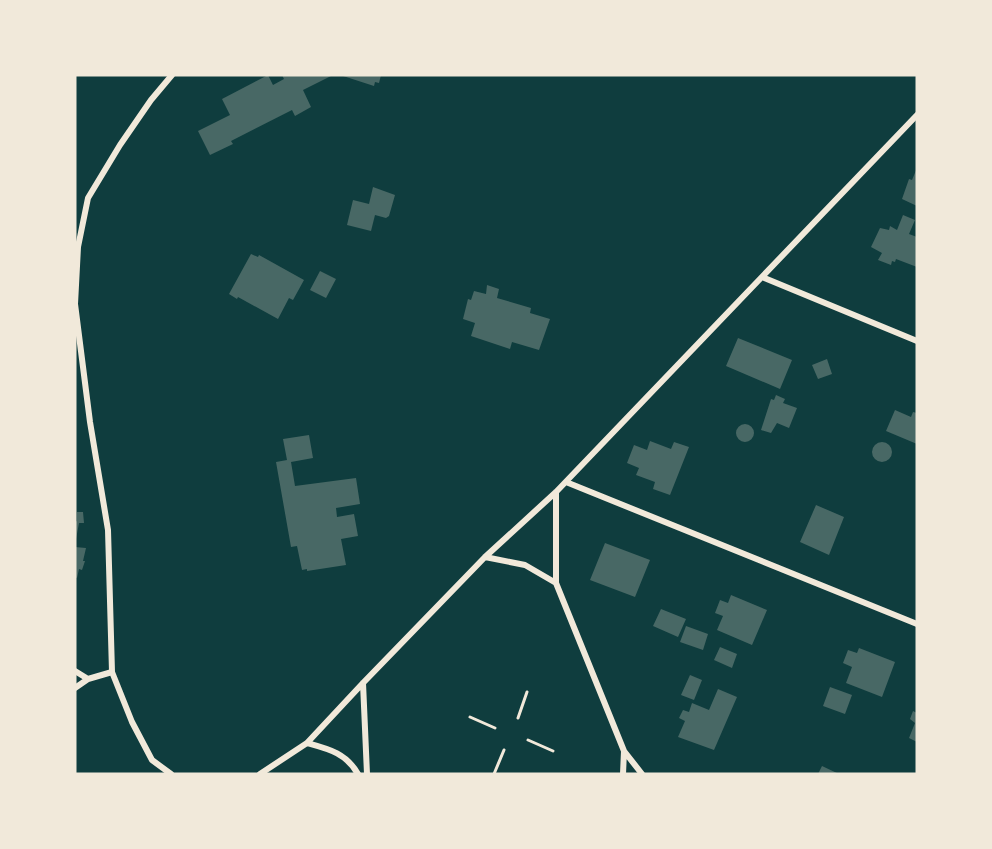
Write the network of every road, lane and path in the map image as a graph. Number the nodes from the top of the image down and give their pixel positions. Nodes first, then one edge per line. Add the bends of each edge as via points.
1 (172, 75) edge
2 (917, 114) edge
3 (762, 277) junction
4 (917, 341) edge
5 (566, 482) junction
6 (556, 492) junction
7 (485, 557) junction
8 (556, 583) junction
9 (917, 624) edge
10 (75, 671) edge
11 (112, 672) junction
12 (88, 679) junction
13 (363, 683) junction
14 (75, 688) edge
15 (527, 692) dead end
16 (470, 717) dead end
17 (518, 718) dead end
18 (495, 728) dead end
19 (528, 740) dead end
20 (307, 743) junction
21 (504, 750) dead end
22 (553, 751) dead end
23 (624, 751) junction
24 (171, 774) edge
25 (260, 774) edge
26 (358, 774) edge
27 (367, 774) edge
28 (494, 774) edge
29 (623, 774) edge
30 (642, 774) edge

1 - 11 street via 120,144 88,198 78,247 75,304 108,530
2 - 3 street
3 - 4 street
3 - 5 street
5 - 6 street
5 - 9 street
6 - 7 street
6 - 8 street
7 - 8 street via 525,565
7 - 13 street
8 - 23 street
10 - 12 street
11 - 12 street
11 - 24 street via 152,760
12 - 14 street
13 - 20 street
13 - 27 street
15 - 17 path
16 - 18 path
19 - 22 path
20 - 25 street
20 - 26 street via 345,756
21 - 28 path
23 - 29 street
23 - 30 street

